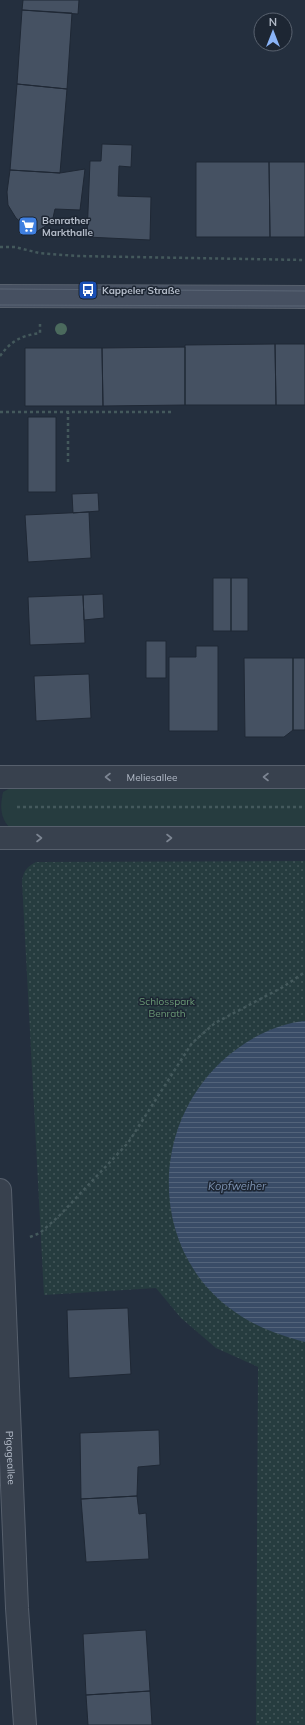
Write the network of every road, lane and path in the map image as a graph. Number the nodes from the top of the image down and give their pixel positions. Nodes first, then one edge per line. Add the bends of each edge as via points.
1 (0, 247) edge
2 (305, 260) edge
3 (0, 296) edge
4 (305, 297) edge
5 (40, 324) dead end
6 (0, 356) edge
7 (0, 412) edge
8 (68, 412) junction
9 (171, 412) dead end
10 (68, 462) dead end
11 (8, 777) edge
12 (305, 777) edge
13 (305, 807) edge
14 (0, 838) edge
15 (305, 838) edge
16 (305, 972) edge
17 (0, 1190) edge
18 (3, 1246) junction
19 (25, 1725) edge

1 - 2 path via 76,256
3 - 4 main road
5 - 6 path via 40,333 22,336 8,346
7 - 8 path
8 - 9 path
8 - 10 path
12 -> 11 street, Meliesallee
11 - 13 path via 17,807
14 -> 15 street
16 - 18 path via 283,987 215,1023 192,1043 128,1143 40,1233
17 - 18 street, Pigageallee
18 - 19 street, Pigageallee via 17,1608

